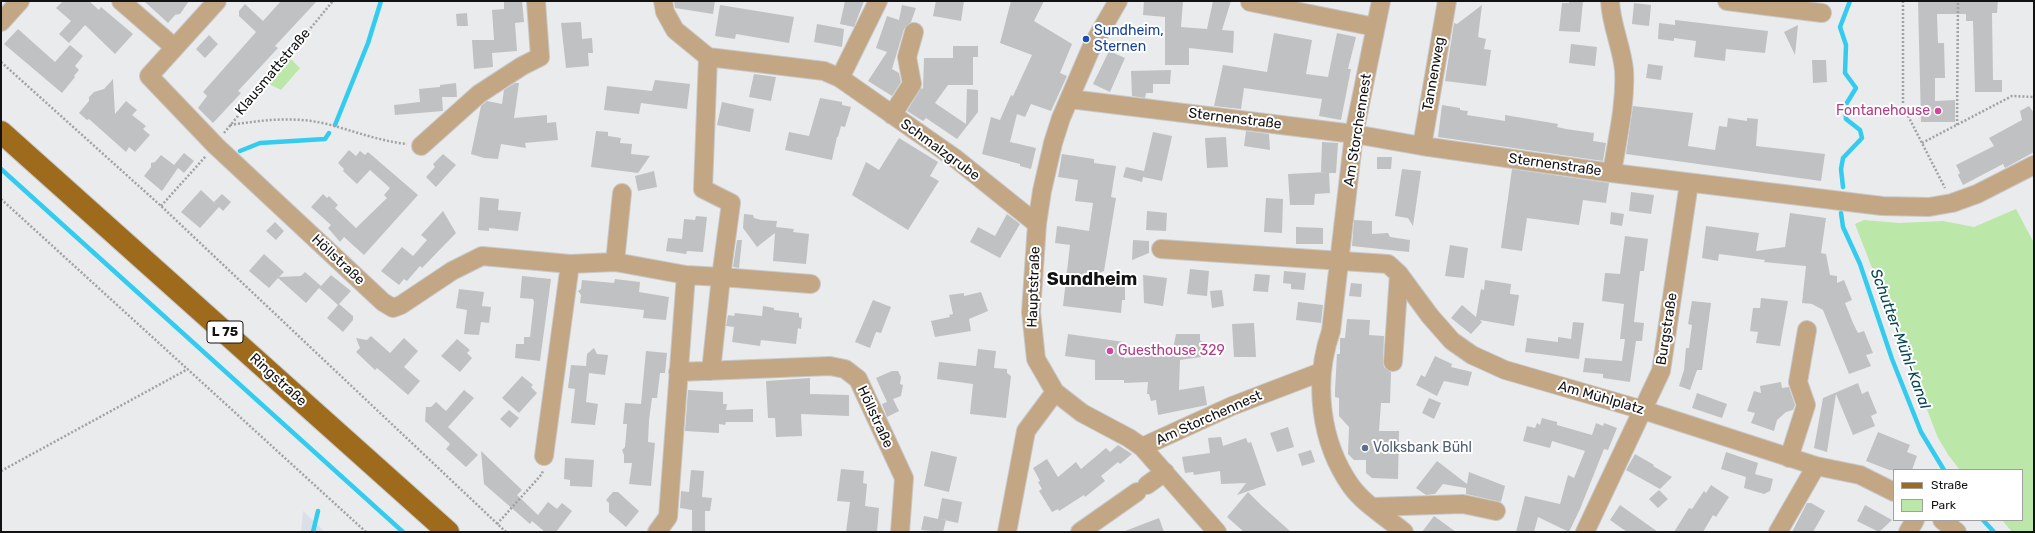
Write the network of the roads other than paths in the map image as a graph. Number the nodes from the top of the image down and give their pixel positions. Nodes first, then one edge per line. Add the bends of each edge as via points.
1 (20, 1) edge
2 (121, 1) edge
3 (217, 1) edge
4 (536, 1) edge
5 (663, 1) edge
6 (878, 1) edge
7 (1118, 1) edge
8 (1381, 1) edge
9 (1447, 1) edge
10 (1610, 1) edge
11 (1727, 1) edge
12 (1250, 2) edge
13 (1822, 12) dead end
14 (1, 22) edge
15 (1376, 27) junction
16 (914, 32) dead end
17 (174, 47) junction
18 (708, 56) junction
19 (840, 78) junction
20 (1070, 99) junction
21 (892, 116) junction
22 (1, 132) edge
23 (1354, 134) junction
24 (421, 146) road end
25 (1422, 146) junction
26 (2034, 165) edge
27 (1612, 173) junction
28 (1689, 183) junction
29 (622, 193) dead end
30 (1037, 224) junction
31 (1161, 249) dead end
32 (1341, 260) junction
33 (615, 262) junction
34 (570, 264) junction
35 (1399, 274) junction
36 (686, 275) junction
37 (721, 278) junction
38 (811, 284) dead end
39 (1807, 330) dead end
40 (1393, 362) dead end
41 (711, 371) junction
42 (678, 372) junction
43 (1321, 372) junction
44 (1055, 392) junction
45 (1643, 410) junction
46 (1142, 447) junction
47 (544, 456) road end
48 (1789, 458) junction
49 (1816, 466) junction
50 (1165, 472) junction
51 (1893, 492) edge
52 (1373, 507) junction
53 (1496, 511) dead end
54 (1914, 521) edge
55 (1943, 521) edge
56 (448, 532) edge
57 (657, 532) edge
58 (900, 532) edge
59 (1006, 532) edge
60 (1080, 532) edge
61 (1217, 532) edge
62 (1404, 532) edge
63 (1585, 532) edge
64 (1778, 532) edge
65 (1908, 532) edge
66 (1957, 532) edge

1 - 14 street
2 - 17 street
3 - 17 street
4 - 24 street via 540,57 479,94
5 - 18 street via 665,12 675,30
6 - 19 street
7 - 20 street, Hauptstraße via 1096,39
8 - 15 street, Am Storchennest
9 - 25 street, Tannenweg
10 - 27 street via 1614,30 1624,68 1624,87
11 - 13 street
12 - 15 street
15 - 23 street, Am Storchennest
16 - 21 street via 907,57 912,84
17 - 34 street, Höllstraße via 149,76 216,146 383,302 393,308 452,271 482,256
18 - 19 street, Schmalzgrube via 824,71
18 - 37 street via 703,189 731,203
19 - 21 street, Schmalzgrube
20 - 23 street, Sternenstraße
20 - 30 street, Hauptstraße via 1053,143
21 - 30 street, Schmalzgrube via 956,159
22 - 56 main road, Ringstraße / L 75
23 - 25 street, Sternenstraße
23 - 32 street, Am Storchennest
25 - 27 street, Sternenstraße
26 - 28 street, Sternenstraße via 1977,194 1929,207 1882,206
27 - 28 street, Sternenstraße
28 - 45 street, Burgstraße via 1661,371
29 - 33 street
30 - 44 street, Hauptstraße via 1031,312 1033,340 1036,359
31 - 32 street
32 - 35 street, Am Mühlplatz via 1388,264
32 - 43 street, Am Storchennest via 1331,331
33 - 34 street, Höllstraße
33 - 36 street, Höllstraße
34 - 47 street
35 - 40 street
35 - 45 street, Am Mühlplatz via 1452,341 1472,355 1505,370
36 - 37 street, Höllstraße
36 - 42 street
37 - 38 street, Höllstraße
37 - 41 street
39 - 48 street via 1798,382 1806,405
41 - 42 street, Höllstraße
41 - 58 street, Höllstraße via 830,366 846,369 858,380 904,478
42 - 57 street via 668,517
43 - 46 street, Am Storchennest via 1232,406
43 - 52 street, Am Storchennest via 1325,432 1335,459 1352,487
44 - 46 street, Hauptstraße via 1082,413
44 - 59 street via 1026,431
45 - 48 street, Am Mühlplatz
45 - 63 street, Burgstraße
46 - 50 street, Hauptstraße
48 - 49 street, Am Mühlplatz
49 - 51 street, Am Mühlplatz via 1860,475
49 - 64 street
50 - 60 street
50 - 61 street, Hauptstraße
52 - 53 street via 1463,504
52 - 62 street, Am Storchennest
54 - 65 street
55 - 66 street

